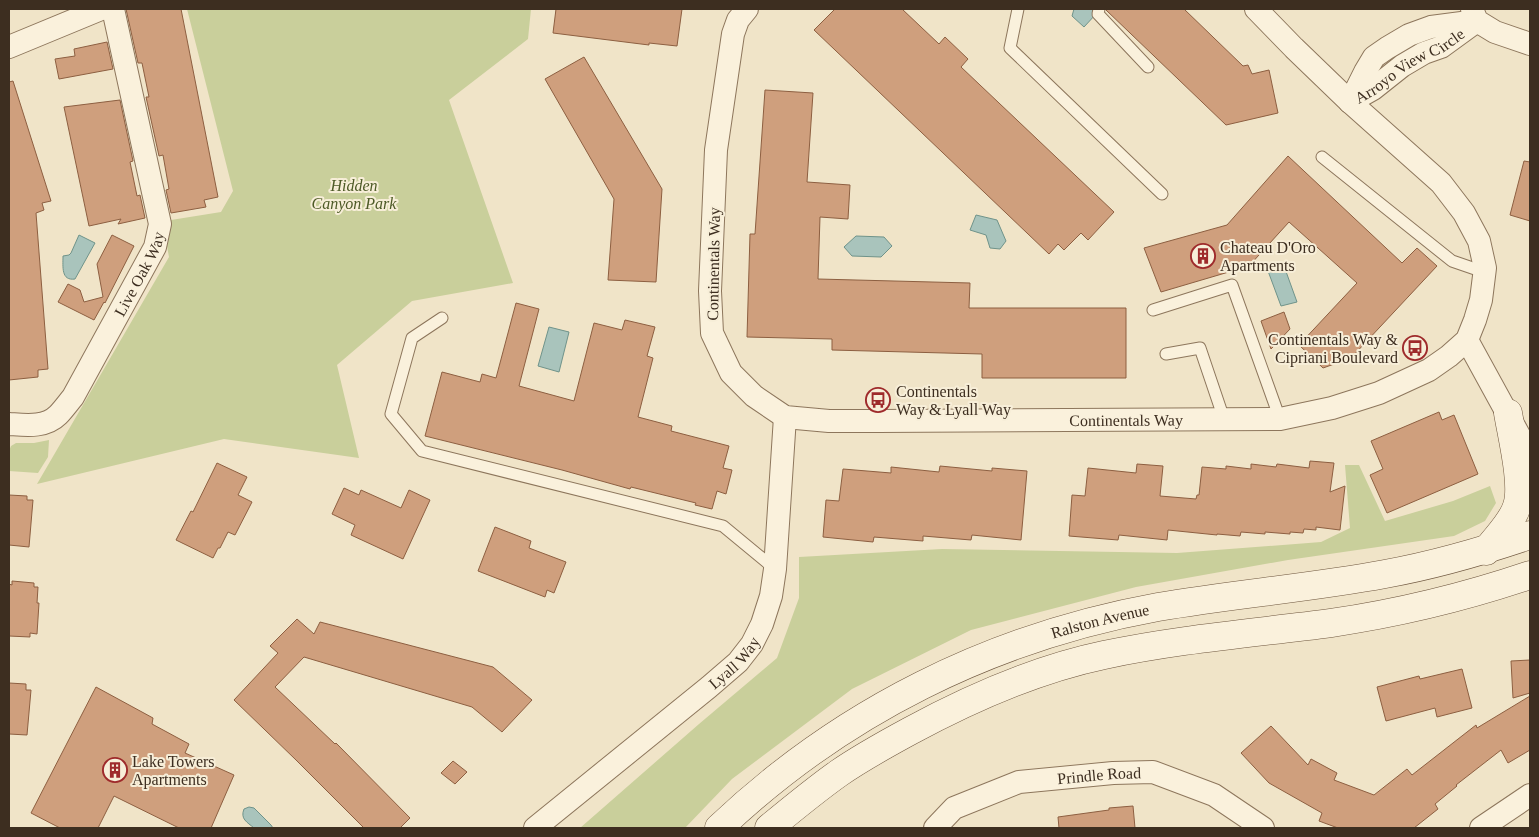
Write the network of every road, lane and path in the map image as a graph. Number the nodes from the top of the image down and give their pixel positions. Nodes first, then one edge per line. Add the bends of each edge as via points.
1 (101, 9) edge
2 (113, 9) edge
3 (747, 9) edge
4 (1018, 9) edge
5 (1098, 9) edge
6 (1256, 9) edge
7 (1474, 15) edge
8 (1530, 44) edge
9 (9, 47) edge
10 (1148, 66) dead end
11 (1350, 102) junction
12 (1322, 157) dead end
13 (1162, 194) dead end
14 (1484, 272) junction
15 (1153, 310) dead end
16 (442, 318) dead end
17 (1467, 340) junction
18 (1166, 354) dead end
19 (1508, 414) junction
20 (786, 417) junction
21 (1224, 419) junction
22 (1280, 419) junction
23 (9, 424) edge
24 (1530, 433) edge
25 (1530, 455) edge
26 (1530, 535) edge
27 (1486, 550) junction
28 (775, 570) junction
29 (1530, 575) edge
30 (1491, 588) junction
31 (1530, 594) edge
32 (1530, 795) edge
33 (535, 828) edge
34 (718, 828) edge
35 (769, 828) edge
36 (935, 828) edge
37 (1263, 828) edge
38 (1481, 828) edge

1 - 9 street
2 - 23 street, Live Oak Way via 160,224 158,232 151,256 73,397 57,417 47,422
3 - 20 street, Continentals Way via 733,34 716,150 710,291 712,333 732,374 754,396
4 - 13 lane via 1010,48
5 - 10 lane via 1098,14
6 - 11 street, Continentals Way
7 - 8 street, Arroyo View Circle via 1495,32
7 - 11 street, Arroyo View Circle via 1409,35 1374,57
11 - 14 street, Continentals Way via 1441,183 1464,213 1479,241
12 - 14 lane via 1452,261
14 - 17 street, Continentals Way via 1481,300
15 - 22 lane via 1232,285
16 - 28 lane via 412,338 391,414 422,451 723,526
17 - 19 street
17 - 22 street, Continentals Way via 1429,370 1379,392 1332,408
18 - 21 lane via 1200,348
19 - 24 main road
19 - 25 street
19 - 27 main road via 1520,488 1517,506 1510,520
20 - 21 street, Continentals Way via 829,421
20 - 28 street, Lyall Way
21 - 22 street, Continentals Way
26 - 27 main road, Ralston Avenue
27 - 34 main road, Ralston Avenue via 1387,574 1157,607 1094,621 1001,650 873,710 782,772
28 - 33 street, Lyall Way via 762,624 738,662
29 - 30 main road, Ralston Avenue
30 - 31 main road
30 - 35 main road, Ralston Avenue via 1418,607 1333,622 1164,643 1102,655 1044,672 990,692 887,743 841,772
32 - 38 street
36 - 37 street, Prindle Road via 954,808 1019,782 1153,772 1214,795

